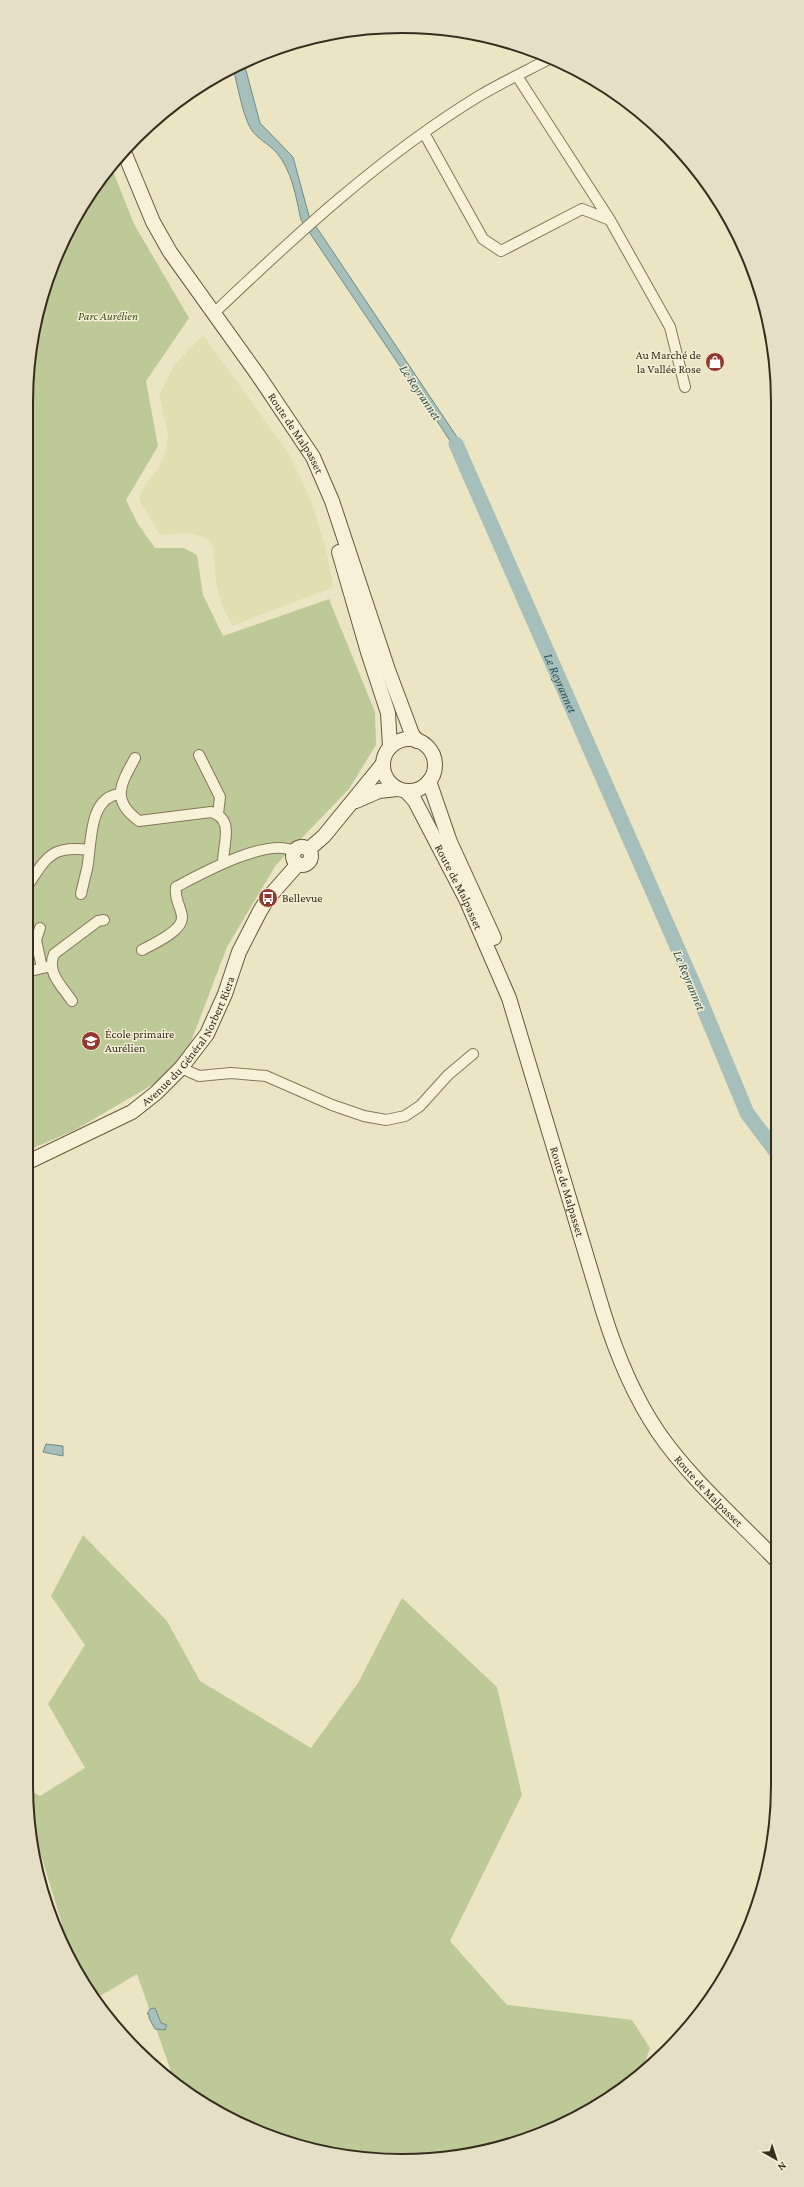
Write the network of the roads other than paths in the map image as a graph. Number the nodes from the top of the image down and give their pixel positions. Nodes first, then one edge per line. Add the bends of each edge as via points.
1 (544, 62) edge
2 (517, 76) junction
3 (424, 133) junction
4 (126, 158) edge
5 (120, 165) edge
6 (610, 220) junction
7 (214, 313) junction
8 (685, 387) dead end
9 (417, 741) junction
10 (390, 747) junction
11 (199, 755) dead end
12 (135, 758) dead end
13 (382, 765) junction
14 (429, 781) junction
15 (401, 790) junction
16 (120, 794) junction
17 (350, 804) junction
18 (218, 814) junction
19 (89, 850) junction
20 (296, 857) junction
21 (223, 863) junction
22 (33, 878) edge
23 (81, 894) dead end
24 (104, 920) dead end
25 (40, 928) dead end
26 (142, 950) dead end
27 (47, 967) junction
28 (33, 970) edge
29 (72, 1000) dead end
30 (473, 1054) dead end
31 (181, 1068) junction
32 (33, 1160) edge
33 (771, 1540) edge
34 (771, 1554) edge

1 - 2 street
2 - 3 street via 480,96
2 - 6 street
3 - 6 street via 483,239 500,251 582,209
3 - 7 street via 316,217
4 - 7 main road, Route de Malpasset via 153,222 170,252
5 - 10 main road, Route de Malpasset via 140,215 159,250 291,436 306,462 326,506 388,713
6 - 8 street via 670,327
7 - 9 main road, Route de Malpasset via 313,457 332,501 388,670
9 - 10 main road via 399,741
9 - 14 main road via 429,749 433,756 435,764
10 - 13 main road via 384,755
11 - 18 street via 220,797
12 - 16 street via 121,784
13 - 15 main road via 387,779
13 - 17 main road
14 - 15 main road via 422,787
14 - 33 main road, Route de Malpasset via 450,842 475,894 516,993 623,1346 640,1384 665,1427 692,1460
15 - 17 main road via 379,791
15 - 34 main road, Route de Malpasset via 415,801 466,899 509,998 603,1311 615,1348 633,1389 658,1431 685,1466
16 - 18 street via 123,804 139,821 211,812
16 - 19 street via 113,795 100,806 91,830
17 - 20 main road via 324,836 309,849 304,846 298,847
18 - 21 street via 226,825
19 - 22 street via 66,848 58,851 47,858
19 - 23 street
20 - 21 street via 286,847 272,847
20 - 31 main road, Avenue du Général Norbert Riera via 260,911 240,952 207,1034
21 - 26 street via 176,887 174,894 182,917 181,924 171,934
24 - 27 street via 98,921 54,954
25 - 27 street via 36,940
27 - 28 street
27 - 29 street
30 - 31 street via 440,1083 420,1106 405,1116 386,1120 364,1116 332,1105 266,1076 230,1073 199,1076
31 - 32 main road, Avenue du Général Norbert Riera via 156,1094 132,1112

